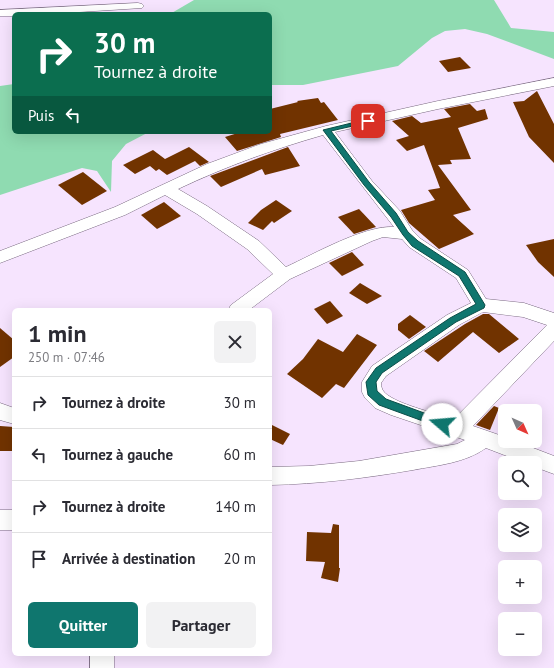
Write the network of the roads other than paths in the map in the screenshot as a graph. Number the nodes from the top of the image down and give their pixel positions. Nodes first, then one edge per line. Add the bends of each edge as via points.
1 (138, 6) dead end
2 (12, 12) edge
3 (20, 12) edge
4 (0, 13) edge
5 (554, 82) edge
6 (326, 130) junction
7 (166, 189) junction
8 (406, 234) junction
9 (0, 257) edge
10 (284, 275) junction
11 (481, 305) junction
12 (240, 308) edge
13 (554, 320) edge
14 (554, 329) edge
15 (0, 410) edge
16 (12, 416) edge
17 (457, 429) junction
18 (484, 438) junction
19 (554, 464) edge
20 (272, 476) edge
21 (0, 520) edge
22 (12, 520) edge
23 (102, 656) edge
24 (102, 668) edge

1 - 3 street
2 - 4 street
5 - 6 street
6 - 7 street via 260,149 212,167
6 - 8 street via 394,215
7 - 9 street via 120,212
7 - 10 street via 253,245
8 - 10 street via 377,233
8 - 11 street via 415,244 462,274
10 - 12 street
11 - 13 street via 524,310
11 - 17 street via 453,320 379,371 371,382 372,392 382,402
14 - 17 street
15 - 16 street
17 - 18 street
18 - 19 street
18 - 20 street via 457,453 359,470 309,476
21 - 22 street
23 - 24 street

